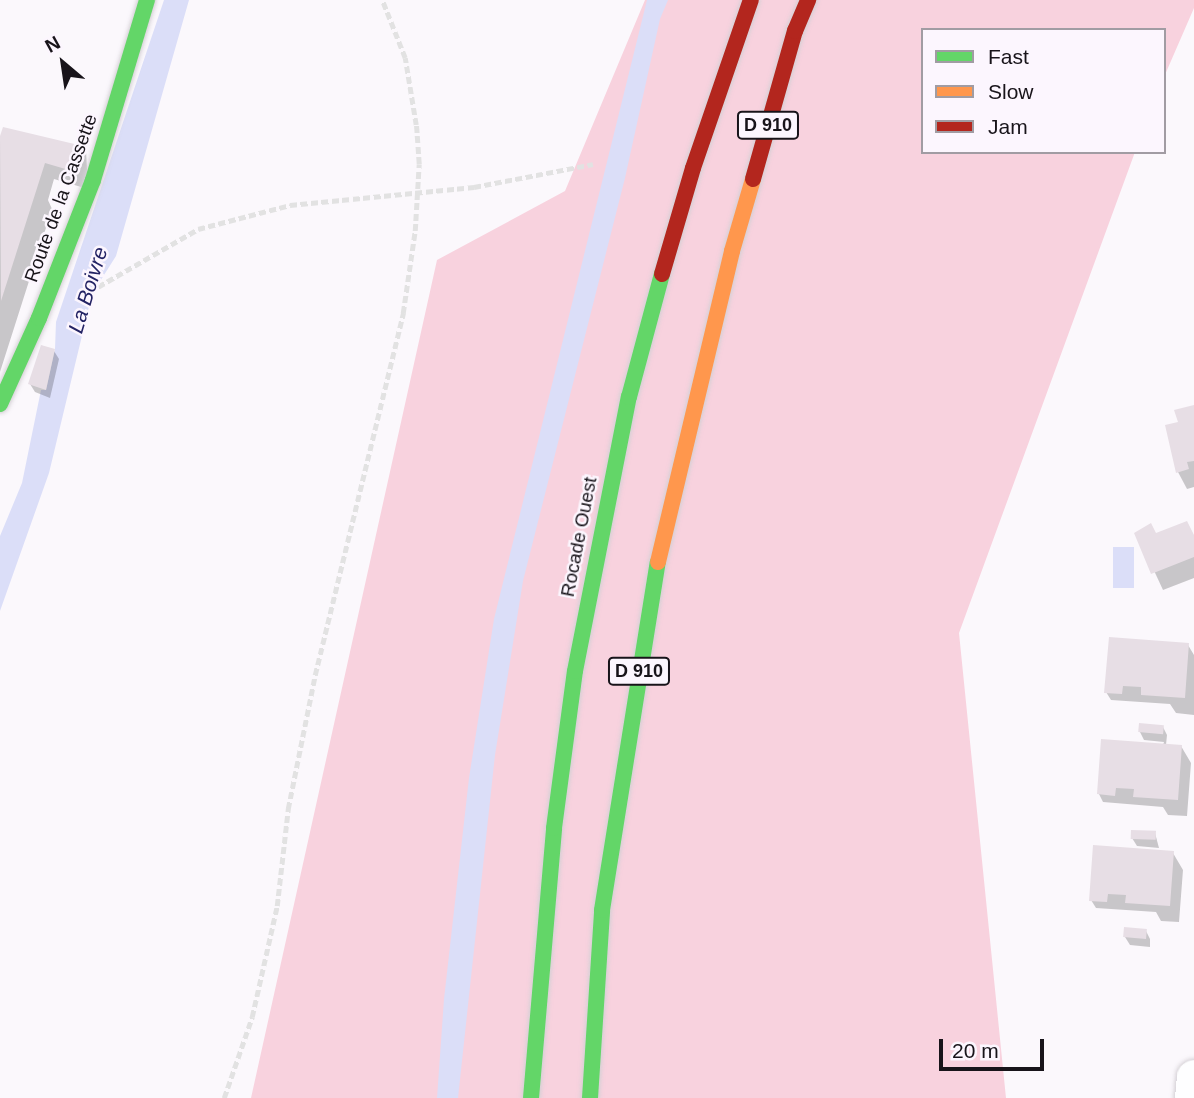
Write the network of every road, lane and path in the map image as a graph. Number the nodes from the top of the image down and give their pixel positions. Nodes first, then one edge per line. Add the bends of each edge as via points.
1 (147, 0) edge
2 (382, 0) edge
3 (751, 0) edge
4 (808, 0) edge
5 (593, 164) dead end
6 (419, 191) junction
7 (102, 286) dead end
8 (0, 404) edge
9 (1194, 1077) edge
10 (224, 1098) edge
11 (531, 1098) edge
12 (590, 1098) edge
13 (1192, 1098) edge

1 - 8 main road, Route de la Cassette via 93,180
2 - 6 path via 405,58 416,125
3 - 11 main road, Rocade Ouest / D 910 via 659,284 599,539 554,828
4 - 12 main road, D 910 via 732,251 653,584 603,911
5 - 6 path via 474,187
6 - 7 path via 290,205 198,229
6 - 10 path via 403,313 315,675 291,795 277,906 252,1017
9 - 13 street

